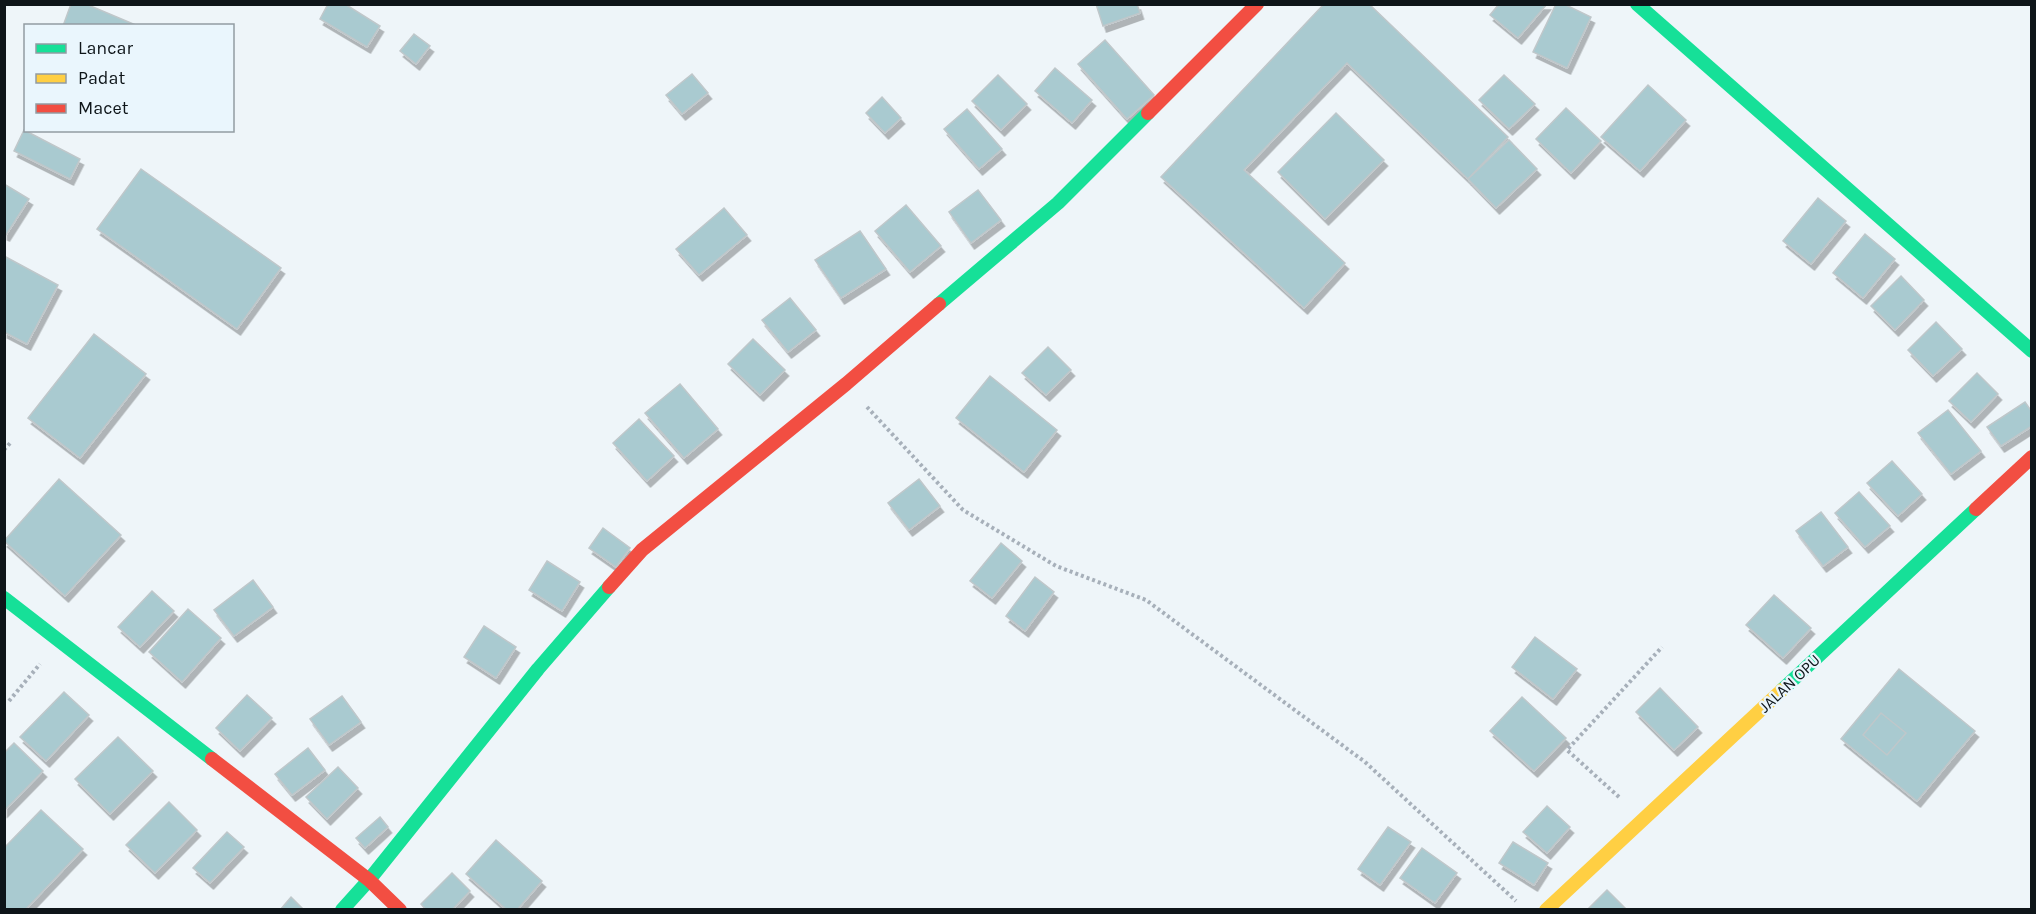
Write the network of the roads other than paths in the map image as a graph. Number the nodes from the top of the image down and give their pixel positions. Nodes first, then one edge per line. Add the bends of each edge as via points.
1 (1257, 4) edge
2 (1637, 4) edge
3 (2031, 351) edge
4 (2031, 457) edge
5 (4, 598) edge
6 (369, 880) junction
7 (342, 909) edge
8 (400, 909) edge
9 (1546, 909) edge

1 - 6 street via 1058,203 846,384 642,550 538,669
2 - 3 street
4 - 9 street, JALAN OPU
5 - 6 street
6 - 7 street
6 - 8 street

